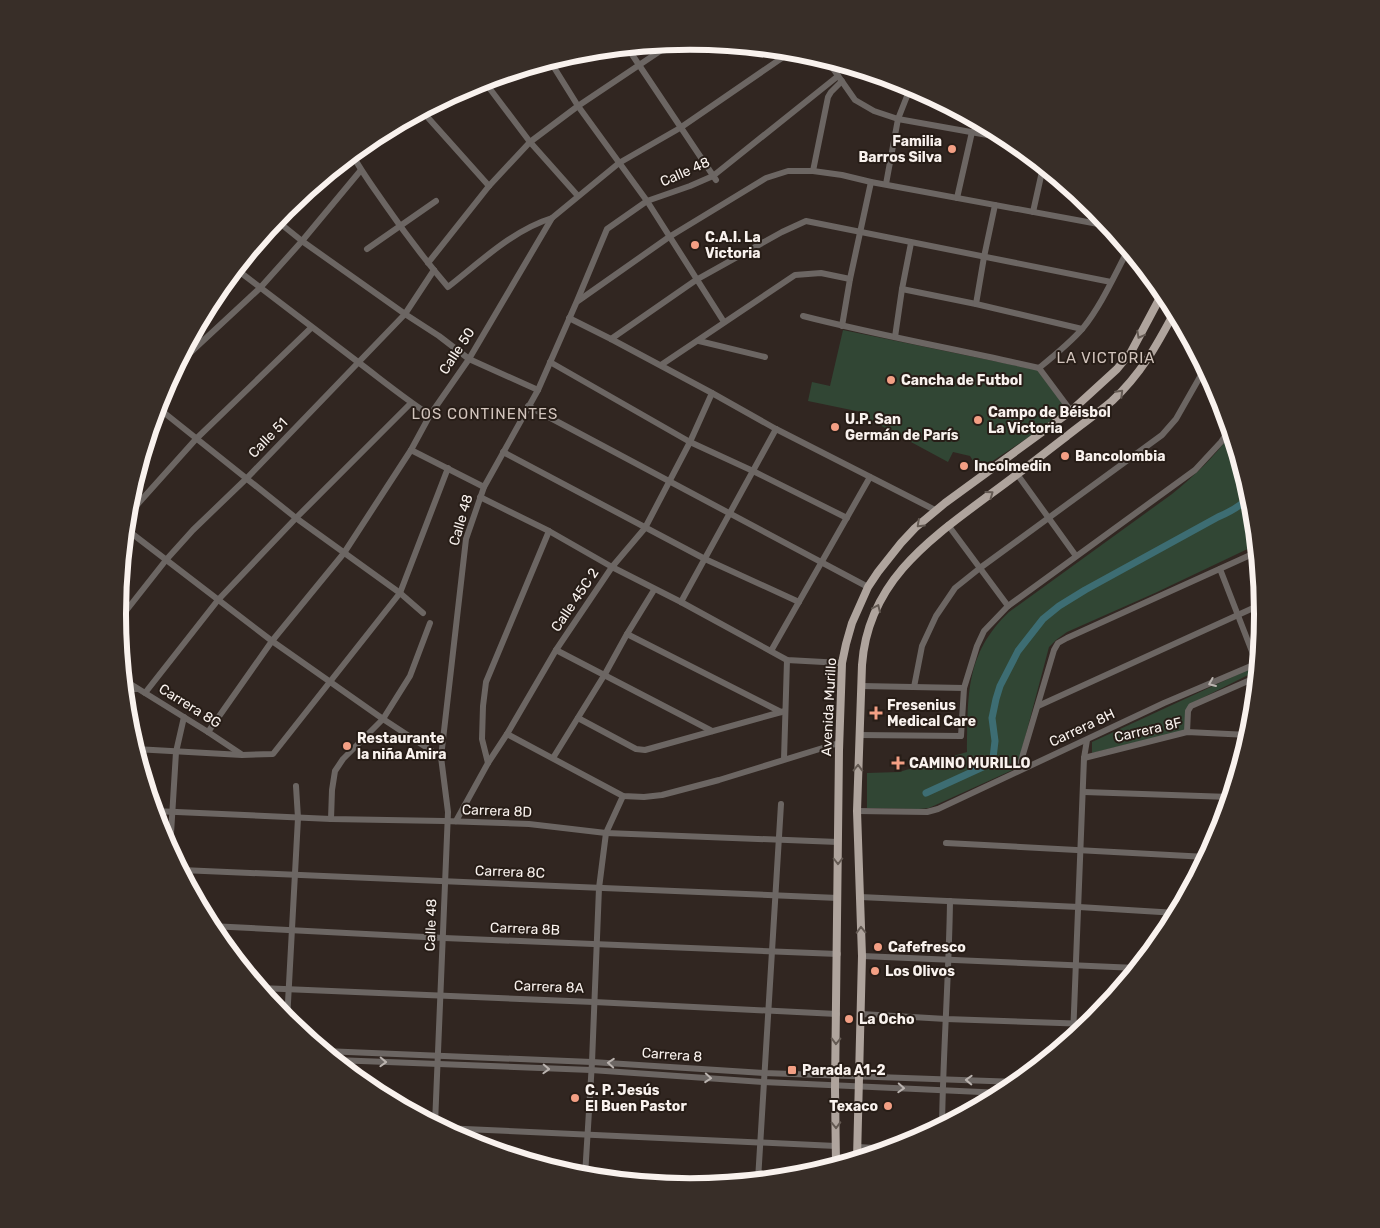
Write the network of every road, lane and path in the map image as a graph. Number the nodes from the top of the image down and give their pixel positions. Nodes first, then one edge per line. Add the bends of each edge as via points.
1 (660, 51) edge
2 (631, 53) edge
3 (783, 58) edge
4 (638, 65) junction
5 (554, 67) edge
6 (833, 68) edge
7 (840, 78) junction
8 (489, 87) edge
9 (831, 92) junction
10 (850, 93) junction
11 (908, 94) edge
12 (578, 106) junction
13 (426, 116) edge
14 (898, 119) junction
15 (680, 128) junction
16 (972, 132) junction
17 (986, 135) edge
18 (530, 142) junction
19 (355, 161) edge
20 (620, 163) junction
21 (361, 170) junction
22 (813, 171) junction
23 (1041, 174) edge
24 (714, 178) junction
25 (872, 182) junction
26 (886, 184) junction
27 (489, 186) junction
28 (578, 196) junction
29 (957, 198) junction
30 (436, 200) dead end
31 (646, 201) junction
32 (995, 205) junction
33 (1033, 212) junction
34 (552, 218) junction
35 (1097, 224) edge
36 (282, 225) edge
37 (399, 225) junction
38 (861, 232) junction
39 (669, 237) junction
40 (302, 241) junction
41 (911, 243) junction
42 (367, 249) dead end
43 (1125, 256) edge
44 (984, 257) junction
45 (428, 263) junction
46 (434, 270) junction
47 (241, 273) edge
48 (850, 279) junction
49 (696, 280) junction
50 (1111, 282) junction
51 (260, 288) junction
52 (902, 289) junction
53 (1159, 300) edge
54 (577, 302) junction
55 (976, 304) junction
56 (405, 314) junction
57 (803, 316) dead end
58 (569, 318) junction
59 (1171, 321) edge
60 (724, 322) junction
61 (842, 326) junction
62 (311, 328) junction
63 (1082, 329) junction
64 (895, 336) junction
65 (611, 339) junction
66 (699, 341) junction
67 (191, 352) edge
68 (765, 357) dead end
69 (469, 359) junction
70 (550, 362) junction
71 (359, 363) junction
72 (660, 365) junction
73 (1039, 368) junction
74 (1201, 375) edge
75 (538, 390) junction
76 (712, 393) junction
77 (411, 403) junction
78 (528, 406) junction
79 (1071, 411) junction
80 (164, 412) edge
81 (430, 415) junction
82 (776, 430) junction
83 (1225, 436) edge
84 (196, 439) junction
85 (690, 442) junction
86 (411, 450) junction
87 (503, 452) junction
88 (448, 468) junction
89 (753, 471) junction
90 (1017, 474) junction
91 (870, 477) junction
92 (247, 478) junction
93 (670, 482) junction
94 (484, 487) junction
95 (480, 497) junction
96 (137, 505) edge
97 (934, 510) junction
98 (730, 513) junction
99 (296, 518) junction
100 (847, 518) junction
101 (1049, 518) junction
102 (948, 525) junction
103 (645, 528) junction
104 (549, 531) junction
105 (132, 534) edge
106 (344, 553) junction
107 (1251, 555) edge
108 (1076, 556) junction
109 (705, 559) junction
110 (166, 560) junction
111 (822, 562) junction
112 (612, 567) junction
113 (980, 568) junction
114 (1220, 569) junction
115 (868, 587) junction
116 (654, 590) junction
117 (400, 593) junction
118 (218, 600) junction
119 (681, 602) junction
120 (799, 602) junction
121 (1008, 606) junction
122 (1254, 607) edge
123 (126, 612) edge
124 (423, 613) dead end
125 (1237, 614) junction
126 (430, 623) dead end
127 (627, 634) junction
128 (272, 641) junction
129 (556, 650) junction
130 (772, 651) junction
131 (1253, 654) edge
132 (787, 660) junction
133 (842, 663) junction
134 (1251, 667) edge
135 (605, 674) junction
136 (1250, 680) edge
137 (330, 681) junction
138 (131, 685) edge
139 (861, 686) junction
140 (914, 687) junction
141 (964, 688) junction
142 (131, 689) edge
143 (137, 689) junction
144 (145, 693) junction
145 (1038, 706) junction
146 (783, 712) junction
147 (184, 717) junction
148 (578, 718) junction
149 (383, 719) junction
150 (712, 731) junction
151 (208, 732) junction
152 (1187, 732) junction
153 (507, 734) junction
154 (859, 735) junction
155 (1241, 735) edge
156 (1087, 740) junction
157 (839, 743) junction
158 (143, 750) edge
159 (176, 752) junction
160 (242, 755) junction
161 (441, 757) junction
162 (553, 758) junction
163 (1084, 758) junction
164 (784, 759) junction
165 (488, 763) junction
166 (1018, 771) junction
167 (296, 786) dead end
168 (1084, 792) junction
169 (623, 796) junction
170 (1223, 797) edge
171 (781, 804) dead end
172 (857, 810) junction
173 (162, 811) edge
174 (172, 812) junction
175 (298, 818) junction
176 (330, 819) junction
177 (448, 821) junction
178 (456, 821) junction
179 (606, 833) junction
180 (171, 834) edge
181 (779, 839) junction
182 (838, 842) junction
183 (946, 843) dead end
184 (1081, 850) junction
185 (1199, 857) edge
186 (188, 870) edge
187 (295, 874) junction
188 (446, 882) junction
189 (600, 888) junction
190 (775, 896) junction
191 (860, 897) junction
192 (838, 898) junction
193 (950, 901) junction
194 (1079, 907) junction
195 (1168, 912) edge
196 (221, 927) edge
197 (292, 930) junction
198 (444, 938) junction
199 (596, 944) junction
200 (772, 952) junction
201 (838, 954) junction
202 (862, 956) junction
203 (949, 960) junction
204 (1076, 966) junction
205 (1128, 968) edge
206 (268, 988) edge
207 (289, 989) junction
208 (441, 996) junction
209 (594, 1002) junction
210 (288, 1010) edge
211 (768, 1012) junction
212 (837, 1014) junction
213 (861, 1014) junction
214 (946, 1019) junction
215 (1074, 1024) junction
216 (1077, 1024) edge
217 (1074, 1027) edge
218 (335, 1051) edge
219 (438, 1056) junction
220 (346, 1060) edge
221 (592, 1062) junction
222 (438, 1064) junction
223 (591, 1070) junction
224 (764, 1073) junction
225 (836, 1075) junction
226 (860, 1076) junction
227 (942, 1079) junction
228 (1005, 1081) edge
229 (764, 1082) junction
230 (836, 1084) junction
231 (860, 1086) junction
232 (942, 1090) junction
233 (988, 1092) edge
234 (435, 1117) edge
235 (942, 1118) edge
236 (460, 1129) edge
237 (588, 1134) junction
238 (760, 1143) junction
239 (836, 1146) junction
240 (858, 1147) junction
241 (873, 1147) edge
242 (858, 1152) edge
243 (836, 1159) edge
244 (586, 1168) edge
245 (758, 1174) edge

1 - 4 street
2 - 4 street
3 - 15 street, Calle 50
4 - 12 street
4 - 15 street
5 - 12 street
6 - 7 street
7 - 9 street
7 - 10 street
7 - 24 street, Calle 48
8 - 18 street
9 - 10 street via 841,90
9 - 22 street
10 - 14 street via 855,100 874,111
11 - 14 street
12 - 18 street
12 - 20 street
13 - 27 street
14 - 16 street
14 - 26 street
15 - 20 street, Calle 50
15 - 24 street
16 - 17 street
16 - 29 street
18 - 27 street
18 - 28 street
19 - 21 street
20 - 28 street, Calle 50
20 - 31 street
21 - 37 street
21 - 40 street
22 - 25 street
22 - 39 street via 788,171 766,178
23 - 33 street
24 - 31 street, Calle 48
25 - 26 street
25 - 38 street
26 - 29 street
27 - 45 street
28 - 34 street, Calle 50
29 - 32 street
30 - 37 street
31 - 39 street
31 - 54 street, Calle 48 via 607,229
32 - 33 street
32 - 44 street
33 - 35 street
34 - 46 street via 517,234 448,287
34 - 69 street, Calle 50
36 - 40 street
37 - 42 street
37 - 45 street
38 - 41 street
38 - 48 street
38 - 49 street via 806,221
39 - 49 street
39 - 54 street
40 - 51 street
40 - 56 street
41 - 44 street
41 - 52 street
43 - 50 street
44 - 50 street
44 - 55 street
45 - 46 street
46 - 56 street, Calle 51
47 - 51 street
48 - 60 street via 821,273 795,275
48 - 61 street
49 - 60 street
49 - 65 street
50 - 63 street
51 - 62 street
51 - 67 street
52 - 55 street
52 - 64 street
53 -> 79 main road, Avenida Murillo via 1124,361
54 - 58 street, Calle 48
55 - 63 street
56 - 69 street
56 - 71 street, Calle 51
57 - 61 street
58 - 65 street
58 - 70 street, Calle 48
90 -> 59 main road via 1125,388
60 - 66 street
61 - 64 street
62 - 71 street
62 - 84 street
63 - 73 street
64 - 73 street
65 - 72 street
66 - 68 street
66 - 72 street
69 - 75 street
69 - 81 street, Calle 50
70 - 75 street, Calle 48
70 - 85 street
71 - 77 street
71 - 92 street, Calle 51
72 - 76 street
73 - 79 street
74 - 101 street via 1176,419 1162,435
75 - 78 street, Calle 48
76 - 82 street
76 - 85 street, Calle 45C 2
77 - 81 street
77 - 99 street
78 - 87 street, Calle 48
78 - 93 street
79 - 97 main road, Avenida Murillo
80 - 84 street
81 - 86 street, Calle 50
82 - 89 street
82 - 91 street
83 - 108 street via 1195,470
84 - 92 street
84 - 96 street
85 - 89 street
85 - 93 street, Calle 45C 2
86 - 88 street
86 - 106 street, Calle 50
87 - 94 street, Calle 48
87 - 103 street
88 - 94 street
88 - 117 street
89 - 98 street
89 - 100 street
90 - 101 street
102 -> 90 main road
91 - 97 street
91 - 100 street
92 - 99 street
92 - 110 street, Calle 51
93 - 98 street
93 - 103 street, Calle 45C 2
94 - 95 street, Calle 48
95 - 104 street
95 - 161 street, Calle 48 via 466,539
97 -> 115 main road, Avenida Murillo via 901,543
98 - 109 street
98 - 111 street
99 - 106 street
99 - 118 street
100 - 111 street
101 - 108 street
101 - 113 street
102 - 113 street
139 -> 102 main road via 863,647 884,593 914,554
103 - 109 street
103 - 112 street, Calle 45C 2
104 - 112 street
104 - 165 street via 486,682 482,739
105 - 110 street
106 - 117 street
106 - 128 street, Calle 50
107 - 114 street
108 - 121 street
109 - 119 street
109 - 120 street
110 - 118 street
110 - 123 street, Calle 51
111 - 115 street
111 - 120 street
112 - 116 street
112 - 129 street, Calle 45C 2
113 - 121 street
113 - 140 street via 955,588 936,616 922,646
114 - 125 street
114 - 145 street via 1058,644
115 - 133 main road, Avenida Murillo via 852,624
116 - 119 street
116 - 127 street
117 - 124 street
117 - 137 street
118 - 128 street
118 - 144 street
119 - 130 street
120 - 130 street
121 - 141 street via 984,631
122 - 125 street
125 - 131 street
125 - 145 street
126 - 149 street via 410,676
127 - 135 street
127 - 146 street
128 - 137 street
128 - 151 street, Calle 50
129 - 135 street
129 - 153 street, Calle 45C 2
130 - 132 street
132 - 133 street
132 - 146 street
133 - 157 main road, Avenida Murillo
134 -> 156 street, Carrera 8H via 1164,703
135 - 148 street
135 - 150 street
136 - 152 street via 1191,706
137 - 149 street
137 - 160 street via 273,754
138 - 143 street, Carrera 8G
139 - 140 street
139 - 154 main road
140 - 141 street
141 - 154 street via 962,736
142 - 143 street
143 - 144 street, Carrera 8G
144 - 147 street, Carrera 8G
145 - 166 street
146 - 150 street
146 - 164 street
147 - 151 street, Carrera 8G
147 - 159 street
148 - 150 street via 636,749 645,750
148 - 162 street
149 - 161 street
149 - 176 street via 335,771
151 - 160 street, Carrera 8G
152 - 155 street, Carrera 8F
152 - 163 street, Carrera 8F
153 - 162 street
153 - 165 street, Calle 45C 2
172 -> 154 main road
156 - 163 street
156 - 166 street, Carrera 8H
157 - 164 street
157 - 182 main road, Avenida Murillo
158 - 159 street
159 - 160 street
159 - 174 street
161 - 177 street, Calle 48
162 - 169 street
163 - 168 street
164 - 169 street via 662,795
165 - 178 street, Calle 45C 2
166 - 172 street, Carrera 8H via 927,812
167 - 175 street
168 - 170 street
168 - 184 street
169 - 179 street
171 - 181 street
172 - 191 main road
173 - 174 street, Carrera 8D
174 - 175 street, Carrera 8D
174 - 180 street
175 - 176 street, Carrera 8D
175 - 187 street
176 - 177 street, Carrera 8D
177 - 178 street, Carrera 8D
177 - 188 street, Calle 48
178 - 179 street, Carrera 8D via 529,824
179 - 181 street, Carrera 8D
179 - 189 street
181 - 182 street, Carrera 8D
181 - 190 street
182 -> 192 main road, Avenida Murillo
183 - 184 street
184 - 185 street
184 - 194 street
186 - 187 street, Carrera 8C
187 - 188 street, Carrera 8C
187 - 197 street
188 - 189 street, Carrera 8C
188 - 198 street, Calle 48
189 - 190 street, Carrera 8C
189 - 199 street
190 - 192 street, Carrera 8C
190 - 200 street
191 - 193 street
202 -> 191 main road
192 - 201 main road, Avenida Murillo
193 - 194 street
193 - 203 street
194 - 195 street
194 - 204 street
196 - 197 street, Carrera 8B
197 - 198 street, Carrera 8B
197 - 207 street
198 - 199 street, Carrera 8B
198 - 208 street, Calle 48
199 - 200 street, Carrera 8B
199 - 209 street
200 - 201 street, Carrera 8B
200 - 211 street
201 - 212 main road, Avenida Murillo
202 - 203 street
202 - 213 main road
203 - 204 street
203 - 214 street
204 - 205 street
204 - 215 street
206 - 207 street, Carrera 8A
207 - 208 street, Carrera 8A
207 - 210 street
208 - 209 street, Carrera 8A
208 - 219 street, Calle 48
209 - 211 street, Carrera 8A
209 - 221 street
211 - 212 street, Carrera 8A
211 - 224 street
212 -> 225 main road, Avenida Murillo
213 - 214 street
213 - 226 main road
214 - 215 street
214 - 227 street
215 - 216 street
215 - 217 street
218 - 219 street, Carrera 8
219 - 221 street, Carrera 8
219 - 222 street, Calle 48
220 -> 222 street, Carrera 8
221 - 223 street
224 -> 221 street, Carrera 8
222 -> 223 street, Carrera 8
222 - 234 street, Calle 48
223 -> 229 street, Carrera 8
223 - 237 street
224 - 225 street, Carrera 8
224 - 229 street
225 - 226 street, Carrera 8
225 - 230 main road, Avenida Murillo
226 - 227 street, Carrera 8
226 - 231 main road
228 -> 227 street, Carrera 8
227 - 232 street
229 - 230 street, Carrera 8
229 - 238 street
230 - 231 street, Carrera 8
230 -> 239 main road, Avenida Murillo
231 -> 232 street, Carrera 8
231 - 240 main road
232 - 233 street, Carrera 8
232 - 235 street
236 - 237 street
237 - 238 street
237 - 244 street
238 - 239 street
238 - 245 street
239 - 243 main road, Avenida Murillo
240 - 241 street
240 - 242 main road

